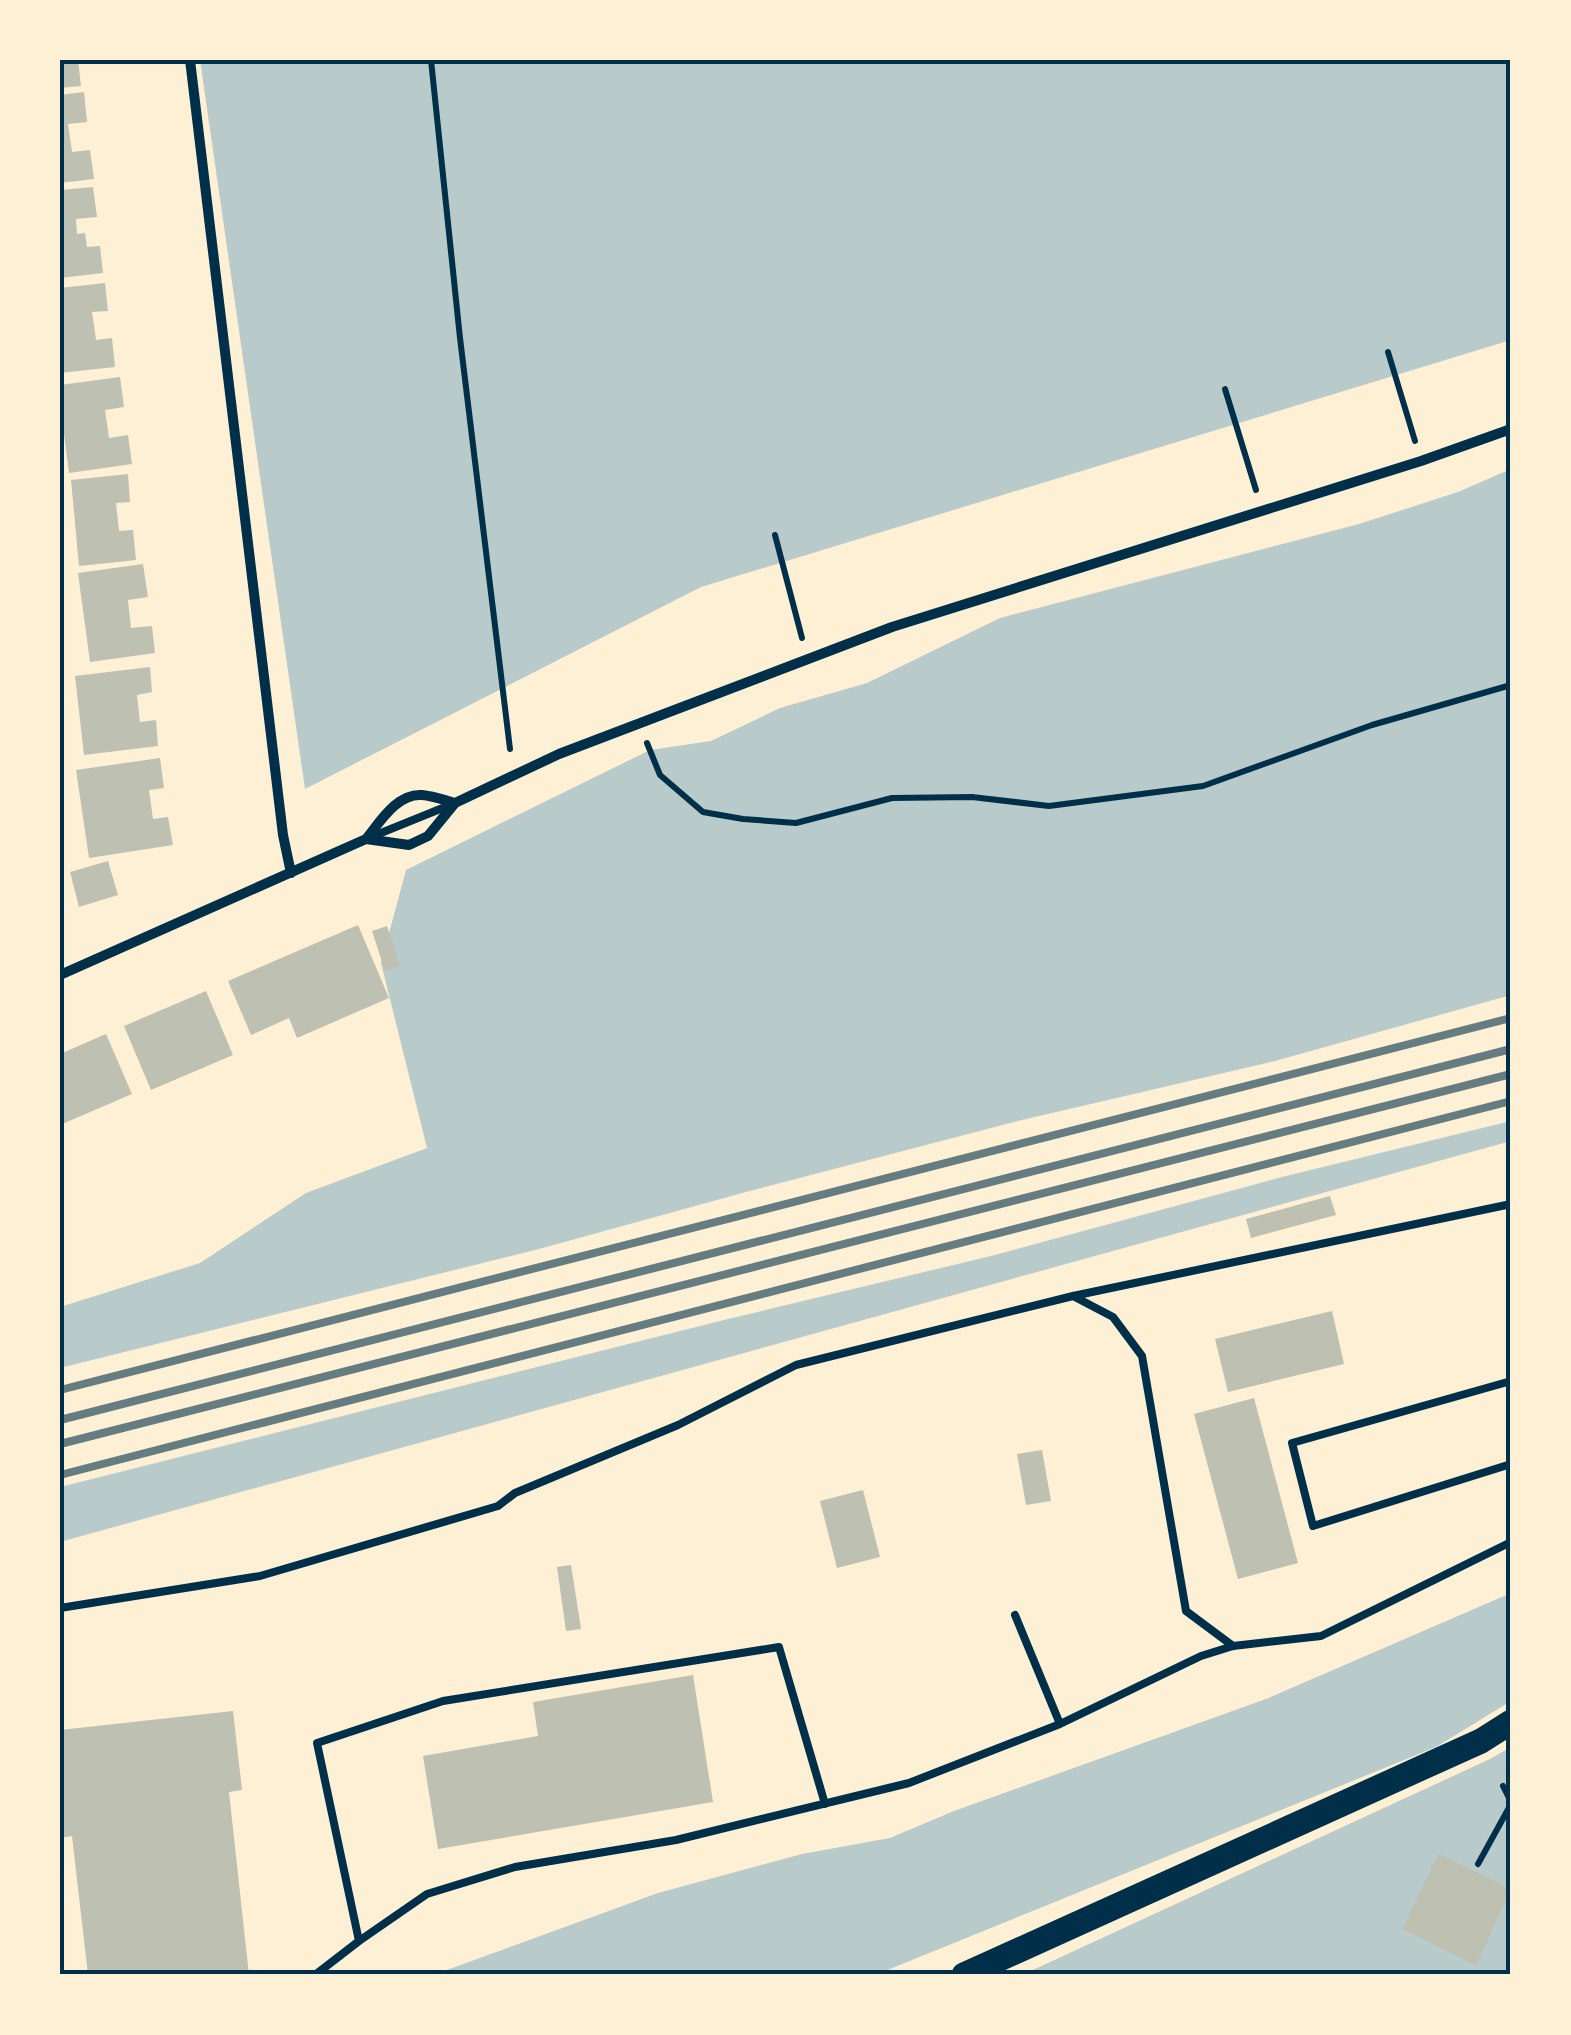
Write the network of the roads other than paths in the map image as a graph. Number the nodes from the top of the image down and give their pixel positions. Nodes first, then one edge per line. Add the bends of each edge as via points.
1 (190, 60) edge
2 (1511, 428) edge
3 (455, 802) junction
4 (366, 839) junction
5 (291, 873) junction
6 (60, 976) edge
7 (1511, 1204) edge
8 (1073, 1296) junction
9 (1511, 1381) edge
10 (1511, 1464) edge
11 (1511, 1542) edge
12 (60, 1608) edge
13 (1015, 1615) dead end
14 (1233, 1646) junction
15 (1511, 1722) edge
16 (1060, 1724) junction
17 (825, 1804) junction
18 (358, 1941) junction
19 (315, 1975) edge
20 (964, 1975) edge

1 - 5 street
2 - 3 street via 892,627 559,754
3 - 4 lane
3 - 4 street via 428,836 409,845
3 - 4 street via 418,794 396,804
4 - 5 street
5 - 6 street
7 - 8 lane
8 - 12 lane via 796,1365 498,1506 260,1576
8 - 14 lane via 1113,1318 1142,1356 1186,1610
9 - 10 lane via 1292,1444 1313,1526
11 - 14 lane via 1321,1636
13 - 16 lane
14 - 16 lane
15 - 20 main road via 1481,1742
16 - 17 lane via 909,1783
17 - 18 lane via 676,1840 515,1867 427,1894
17 - 18 lane via 779,1647 443,1701 317,1744
18 - 19 lane

